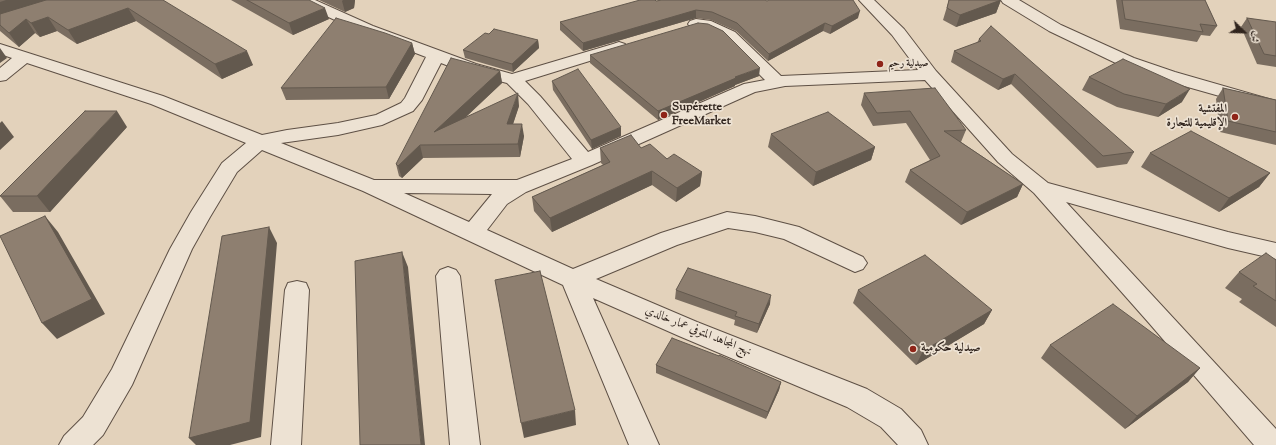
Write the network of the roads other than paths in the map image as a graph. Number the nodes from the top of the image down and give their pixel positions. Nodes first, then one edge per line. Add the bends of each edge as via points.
1 (303, 0) edge
2 (866, 0) edge
3 (1008, 0) edge
4 (681, 29) edge
5 (635, 42) edge
6 (0, 49) edge
7 (436, 55) junction
8 (25, 57) junction
9 (930, 75) junction
10 (0, 76) edge
11 (513, 79) junction
12 (777, 82) junction
13 (1276, 107) edge
14 (259, 142) junction
15 (585, 161) junction
16 (370, 186) junction
17 (519, 187) junction
18 (1041, 188) junction
19 (473, 233) junction
20 (1276, 251) edge
21 (855, 264) dead end
22 (448, 276) dead end
23 (573, 279) junction
24 (297, 290) dead end
25 (1273, 443) edge
26 (74, 445) edge
27 (286, 445) edge
28 (465, 445) edge
29 (644, 445) edge
30 (913, 445) edge

1 - 7 street via 367,29
2 - 9 street via 898,32
3 - 13 street via 1055,28 1128,62
4 - 12 street via 705,24 724,32
5 - 11 street
6 - 8 street, نهج المجاهد المتوفي عمار خالدي
7 - 11 street via 470,68
7 - 14 street via 407,107 382,119
8 - 10 street
8 - 14 street, نهج المجاهد المتوفي عمار خالدي via 157,100
9 - 12 street
9 - 18 street via 1005,158
11 - 15 street
12 - 15 street via 750,88
14 - 16 street, نهج المجاهد المتوفي عمار خالدي
14 - 26 street via 229,168 198,217 122,377 93,426
15 - 17 street
16 - 17 street
16 - 19 street, نهج المجاهد المتوفي عمار خالدي
17 - 19 street via 499,199
18 - 20 street
18 - 25 street
19 - 23 street, نهج المجاهد المتوفي عمار خالدي
21 - 23 street via 791,233 727,220 669,239
22 - 28 street
23 - 29 street
23 - 30 street, نهج المجاهد المتوفي عمار خالدي via 857,398 891,418 911,439
24 - 27 street

